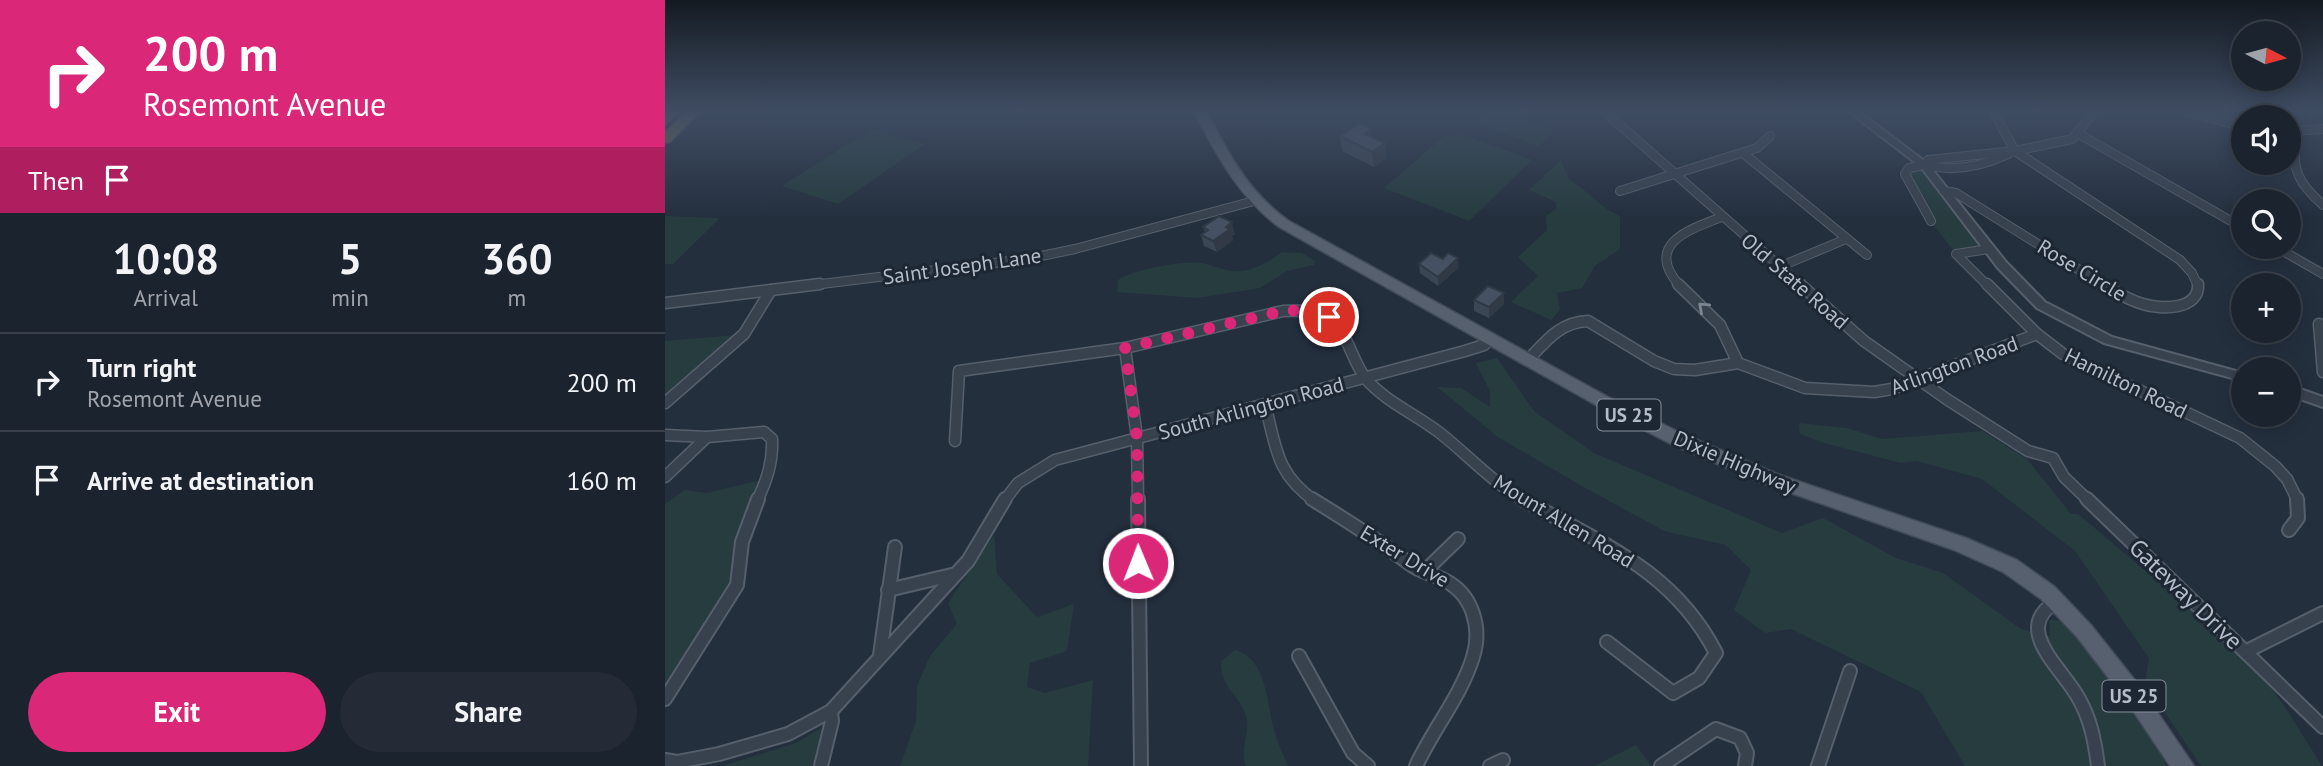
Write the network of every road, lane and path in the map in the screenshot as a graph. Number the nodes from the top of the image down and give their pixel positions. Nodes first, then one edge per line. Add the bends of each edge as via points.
1 (1219, 147) edge
2 (1644, 147) edge
3 (1758, 147) edge
4 (1901, 147) edge
5 (2013, 147) edge
6 (2035, 147) edge
7 (2101, 147) edge
8 (2015, 151) junction
9 (1743, 153) junction
10 (1924, 164) junction
11 (1674, 174) junction
12 (2298, 175) edge
13 (1620, 191) dead end
14 (1944, 191) junction
15 (1254, 201) junction
16 (2323, 205) edge
17 (1722, 217) junction
18 (1931, 221) dead end
19 (2231, 221) edge
20 (1846, 239) junction
21 (1989, 249) junction
22 (1867, 255) dead end
23 (2297, 259) edge
24 (1779, 267) junction
25 (2323, 274) edge
26 (771, 290) junction
27 (665, 303) edge
28 (2319, 324) dead end
29 (2037, 334) junction
30 (1490, 339) junction
31 (1125, 348) junction
32 (1528, 360) junction
33 (1738, 363) junction
34 (2323, 372) edge
35 (2231, 374) edge
36 (1363, 378) junction
37 (1915, 378) junction
38 (2301, 394) edge
39 (2323, 402) edge
40 (665, 403) edge
41 (1265, 404) junction
42 (665, 435) edge
43 (707, 437) junction
44 (1137, 438) junction
45 (955, 440) dead end
46 (2053, 458) joint
47 (665, 477) edge
48 (2289, 530) dead end
49 (1458, 539) dead end
50 (895, 547) dead end
51 (1425, 571) junction
52 (956, 574) junction
53 (888, 590) junction
54 (2057, 601) junction
55 (2323, 613) edge
56 (1607, 642) dead end
57 (2246, 651) junction
58 (880, 656) junction
59 (1299, 656) dead end
60 (1850, 671) dead end
61 (665, 699) edge
62 (831, 711) junction
63 (2323, 727) edge
64 (665, 760) edge
65 (1503, 760) dead end
66 (821, 766) edge
67 (1141, 766) edge
68 (1368, 766) edge
69 (1416, 766) edge
70 (1490, 766) edge
71 (1661, 766) edge
72 (1745, 766) edge
73 (1818, 766) edge
74 (2098, 766) edge
75 (2183, 766) edge

1 - 15 main road, Dixie Highway / US 25
2 - 11 street, Old State Road
3 - 9 street
4 - 10 street
5 - 8 street
6 - 8 street
7 - 19 street
8 - 10 street via 1984,164 1936,169
8 - 14 street, Rose Circle via 2180,260 2197,277 2197,295 2185,304 2171,306 2149,306 2123,297 1956,193
9 - 11 street
9 - 20 street
10 - 14 street
10 - 18 street via 1905,174
11 - 13 street
11 - 17 street, Old State Road
12 - 16 street
14 - 21 street
15 - 26 street, Saint Joseph Lane via 1027,259
15 - 30 main road, Dixie Highway / US 25 via 1284,224
17 - 24 street, Old State Road
33 -> 17 street via 1716,319 1678,285 1666,262 1674,238
20 - 22 street
20 - 24 street
21 - 29 street, Hamilton Road via 1957,254
21 - 35 street via 2033,298 2076,325 2141,350
23 - 25 street
24 - 37 street, Old State Road via 1864,341
26 - 27 street, Saint Joseph Lane
26 - 40 street via 744,334
28 - 34 street
29 - 37 street, Arlington Road
29 - 48 street, Hamilton Road via 2081,365 2251,445 2285,478 2300,502 2302,509
30 - 32 main road, Dixie Highway / US 25
30 - 36 street, South Arlington Road via 1465,351
31 - 36 street via 1304,310 1338,324
31 - 44 street
31 - 45 street via 959,371
32 - 33 street via 1563,324 1574,320 1592,322 1666,367 1695,370
32 - 54 main road, Dixie Highway / US 25 via 1638,420 1760,474 1984,553
33 - 37 street, Arlington Road via 1790,384 1841,391 1883,391
36 - 41 street, South Arlington Road
36 - 56 street, Mount Allen Road via 1513,494 1639,564 1708,635 1716,653 1699,680 1673,693
37 - 46 street, Old State Road via 2028,452
38 - 39 street
41 - 44 street, South Arlington Road
41 - 51 street, Exter Drive via 1290,481
42 - 43 street
43 - 47 street
43 - 61 street via 764,432 772,439 774,453 742,542 737,585
44 - 52 street, South Arlington Road via 1055,460 1026,476 1006,496
44 - 67 street
46 - 57 street, Gateway Drive via 2064,477
49 - 51 street
50 - 53 street
51 - 69 street, Exter Drive via 1439,575 1463,594 1474,613 1477,636 1471,667
52 - 53 street
52 - 58 street, South Arlington Road
53 - 58 street
54 - 74 street via 2045,607 2037,619 2036,633 2085,706 2095,734
54 - 75 main road, Dixie Highway / US 25
55 - 57 street
57 - 63 street, Gateway Drive
58 - 62 street, South Arlington Road
59 - 68 street via 1353,753
60 - 73 street
62 - 64 street via 788,734 719,754
62 - 66 street
65 - 70 street
71 - 72 street via 1716,729 1740,738 1747,753

